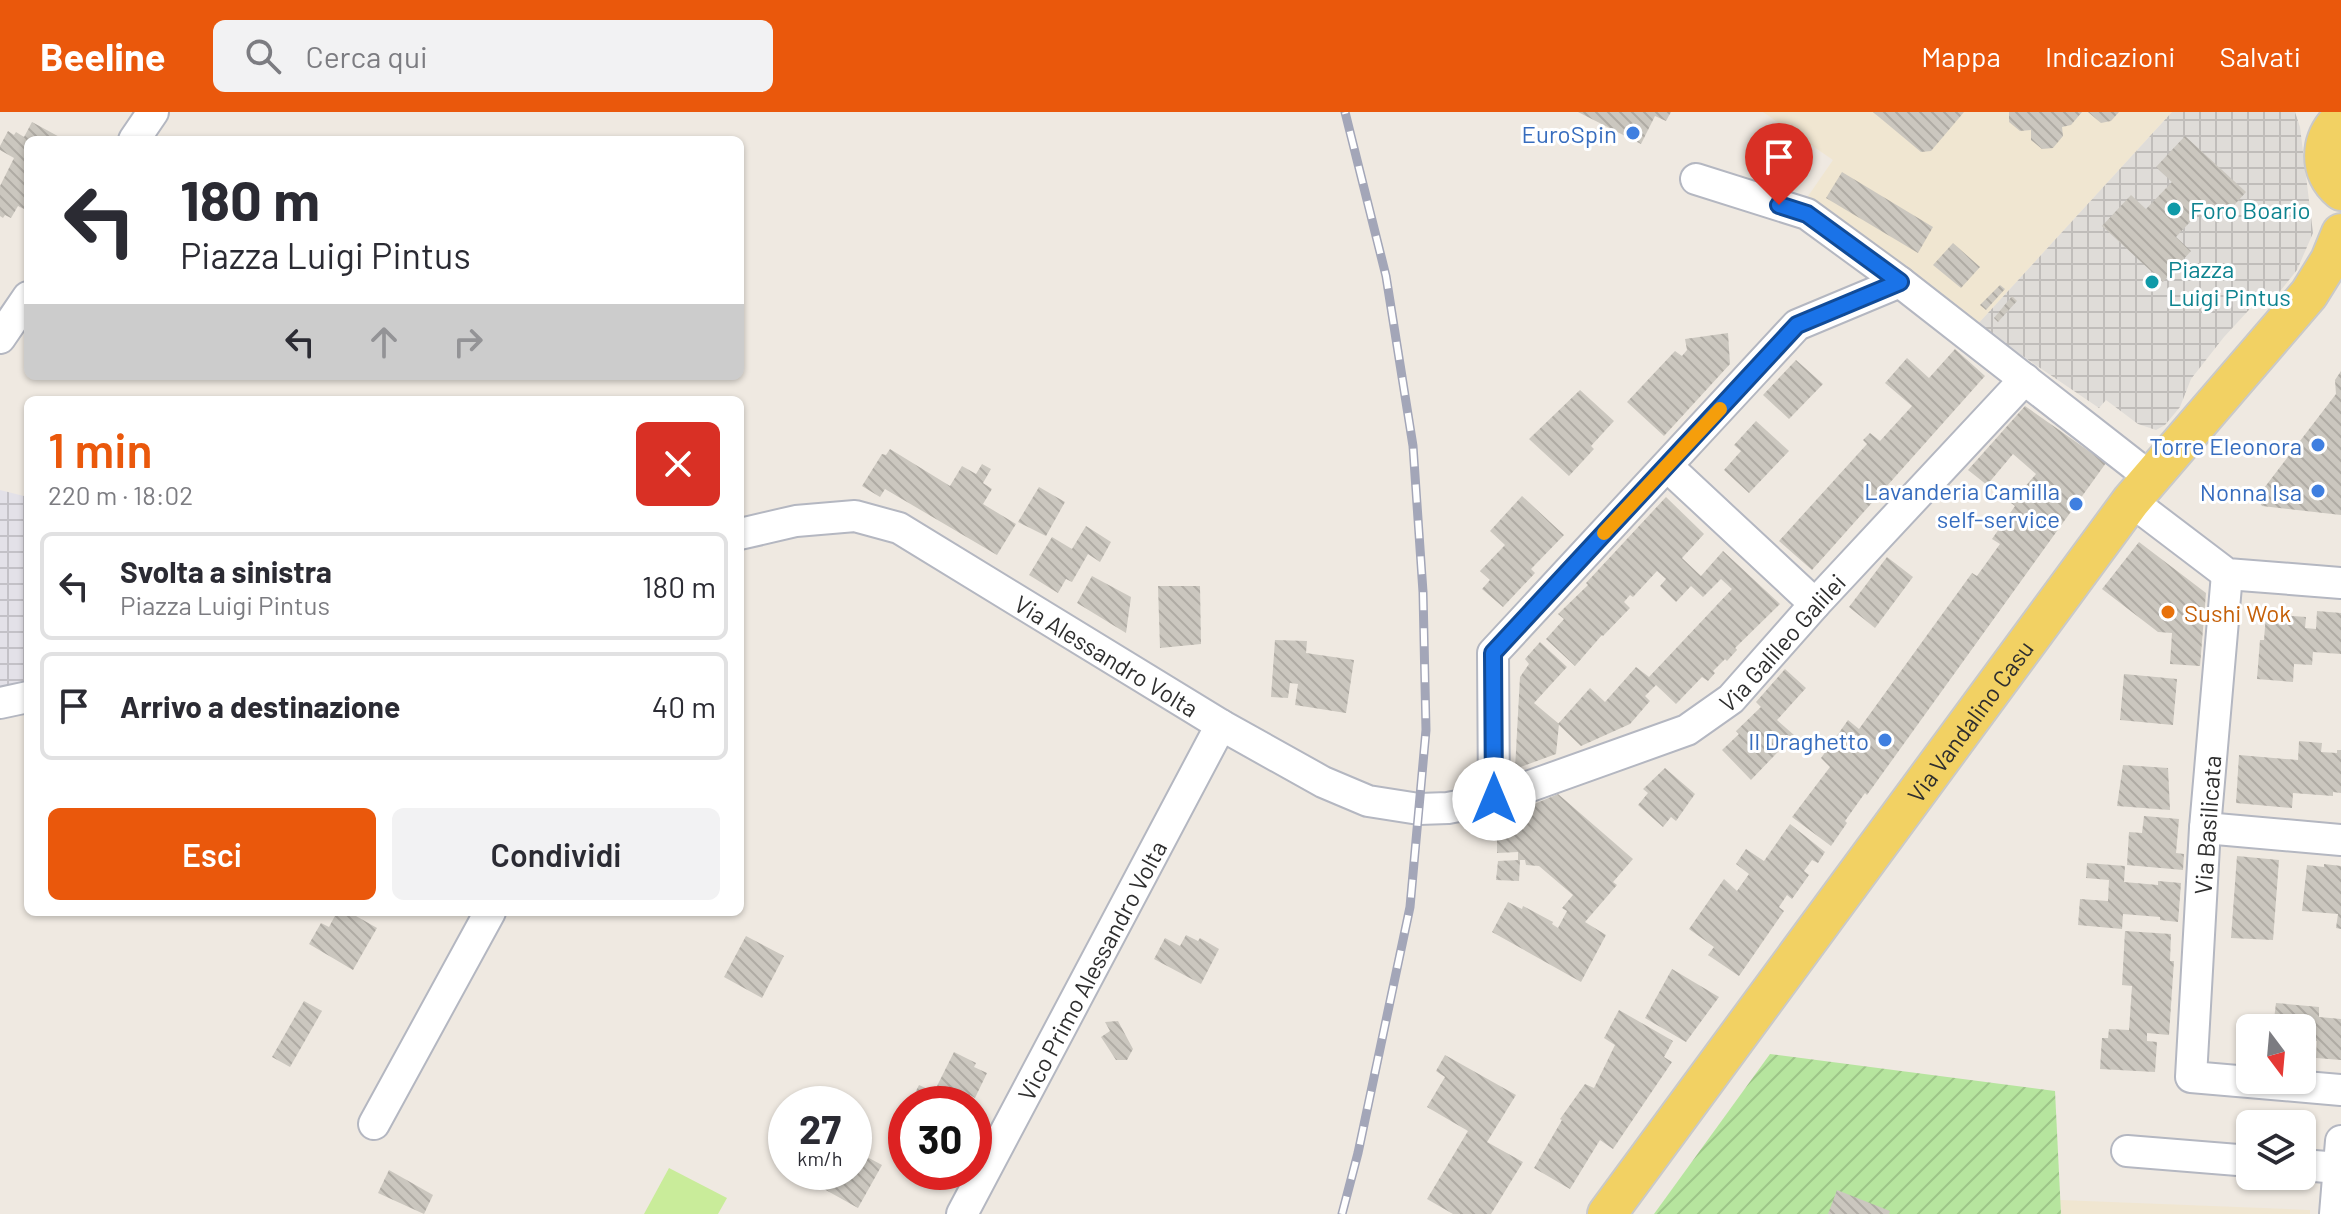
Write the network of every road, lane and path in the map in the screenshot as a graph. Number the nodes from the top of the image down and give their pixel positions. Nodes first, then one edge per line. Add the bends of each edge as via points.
1 (2326, 125) edge
2 (1696, 179) dead end
3 (2340, 190) edge
4 (2340, 234) edge
5 (1900, 282) junction
6 (24, 303) edge
7 (0, 338) edge
8 (2025, 379) junction
9 (1667, 466) junction
10 (2141, 490) junction
11 (744, 533) edge
12 (2227, 574) junction
13 (2341, 583) edge
14 (1815, 604) junction
15 (24, 698) edge
16 (0, 703) edge
17 (1221, 725) junction
18 (1483, 801) junction
19 (2205, 828) junction
20 (2341, 840) edge
21 (488, 916) edge
22 (2341, 1090) edge
23 (374, 1124) dead end
24 (2127, 1151) dead end
25 (2340, 1155) edge
26 (2236, 1160) edge
27 (2316, 1161) edge
28 (962, 1214) edge
29 (1607, 1214) edge
30 (2335, 1214) edge

1 - 3 main road via 2324,165
2 - 5 street via 1807,214
3 - 4 main road, Via Vandalino Casu
4 - 10 main road, Via Vandalino Casu via 2309,294
5 - 8 street
5 - 9 street via 1797,325
6 - 7 street
8 - 10 street
8 - 14 street, Via Galileo Galilei
9 - 14 street
9 - 18 street via 1493,653
10 - 12 street
10 - 29 main road, Via Vandalino Casu
11 - 17 street, Via Alessandro Volta via 796,521 855,516 899,528
12 - 13 street
12 - 19 street, Via Basilicata
14 - 18 street, Via Galileo Galilei via 1731,699 1687,730
15 - 16 street
17 - 18 street, Via Alessandro Volta via 1368,801 1419,809
17 - 28 street, Vico Primo Alessandro Volta
19 - 20 street
19 - 22 street, Via Basilicata via 2191,1077
21 - 23 street
24 - 26 street
25 - 27 street
25 - 30 street

